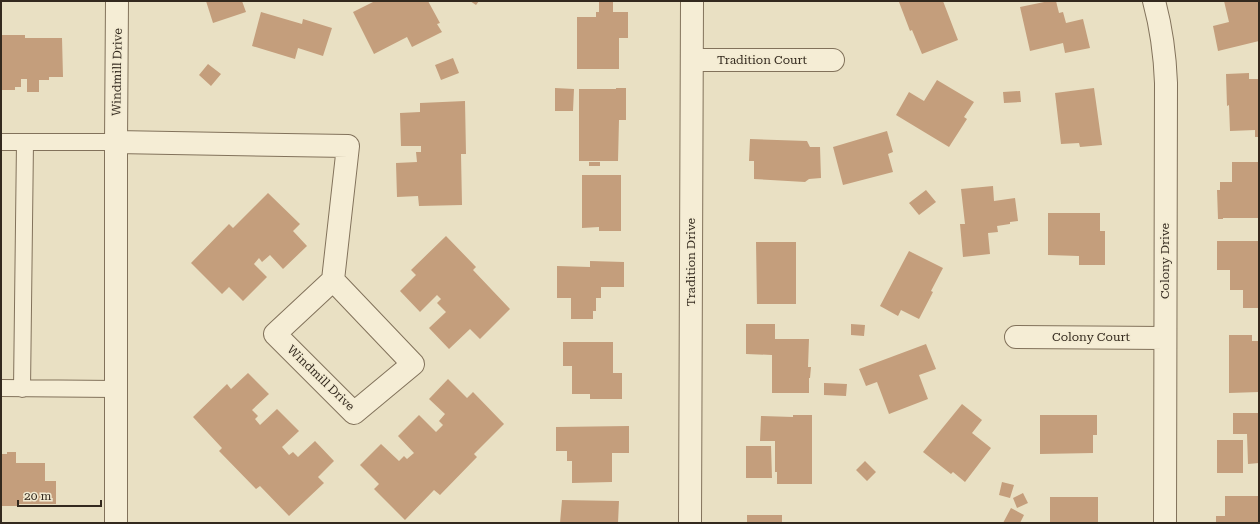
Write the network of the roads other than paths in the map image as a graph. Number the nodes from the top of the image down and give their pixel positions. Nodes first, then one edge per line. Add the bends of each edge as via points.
1 (117, 1) edge
2 (692, 1) edge
3 (1154, 1) edge
4 (692, 60) junction
5 (833, 60) dead end
6 (1, 142) edge
7 (25, 142) junction
8 (116, 142) junction
9 (333, 280) junction
10 (1016, 337) dead end
11 (1165, 338) junction
12 (1, 388) edge
13 (22, 389) junction
14 (116, 389) junction
15 (116, 523) edge
16 (690, 523) edge
17 (1165, 523) edge

1 - 8 street, Windmill Drive
2 - 4 street, Tradition Drive
3 - 11 street, Colony Drive via 1166,83
4 - 5 street, Tradition Court
4 - 16 street, Tradition Drive
6 - 7 lane
7 - 8 lane
7 - 13 lane
8 - 9 street via 348,146
8 - 14 street, Windmill Drive
9 - 9 street, Windmill Drive via 275,334 354,413 413,364
10 - 11 street, Colony Court
11 - 17 street, Colony Drive
12 - 13 lane
13 - 14 lane
14 - 15 street, Windmill Drive

